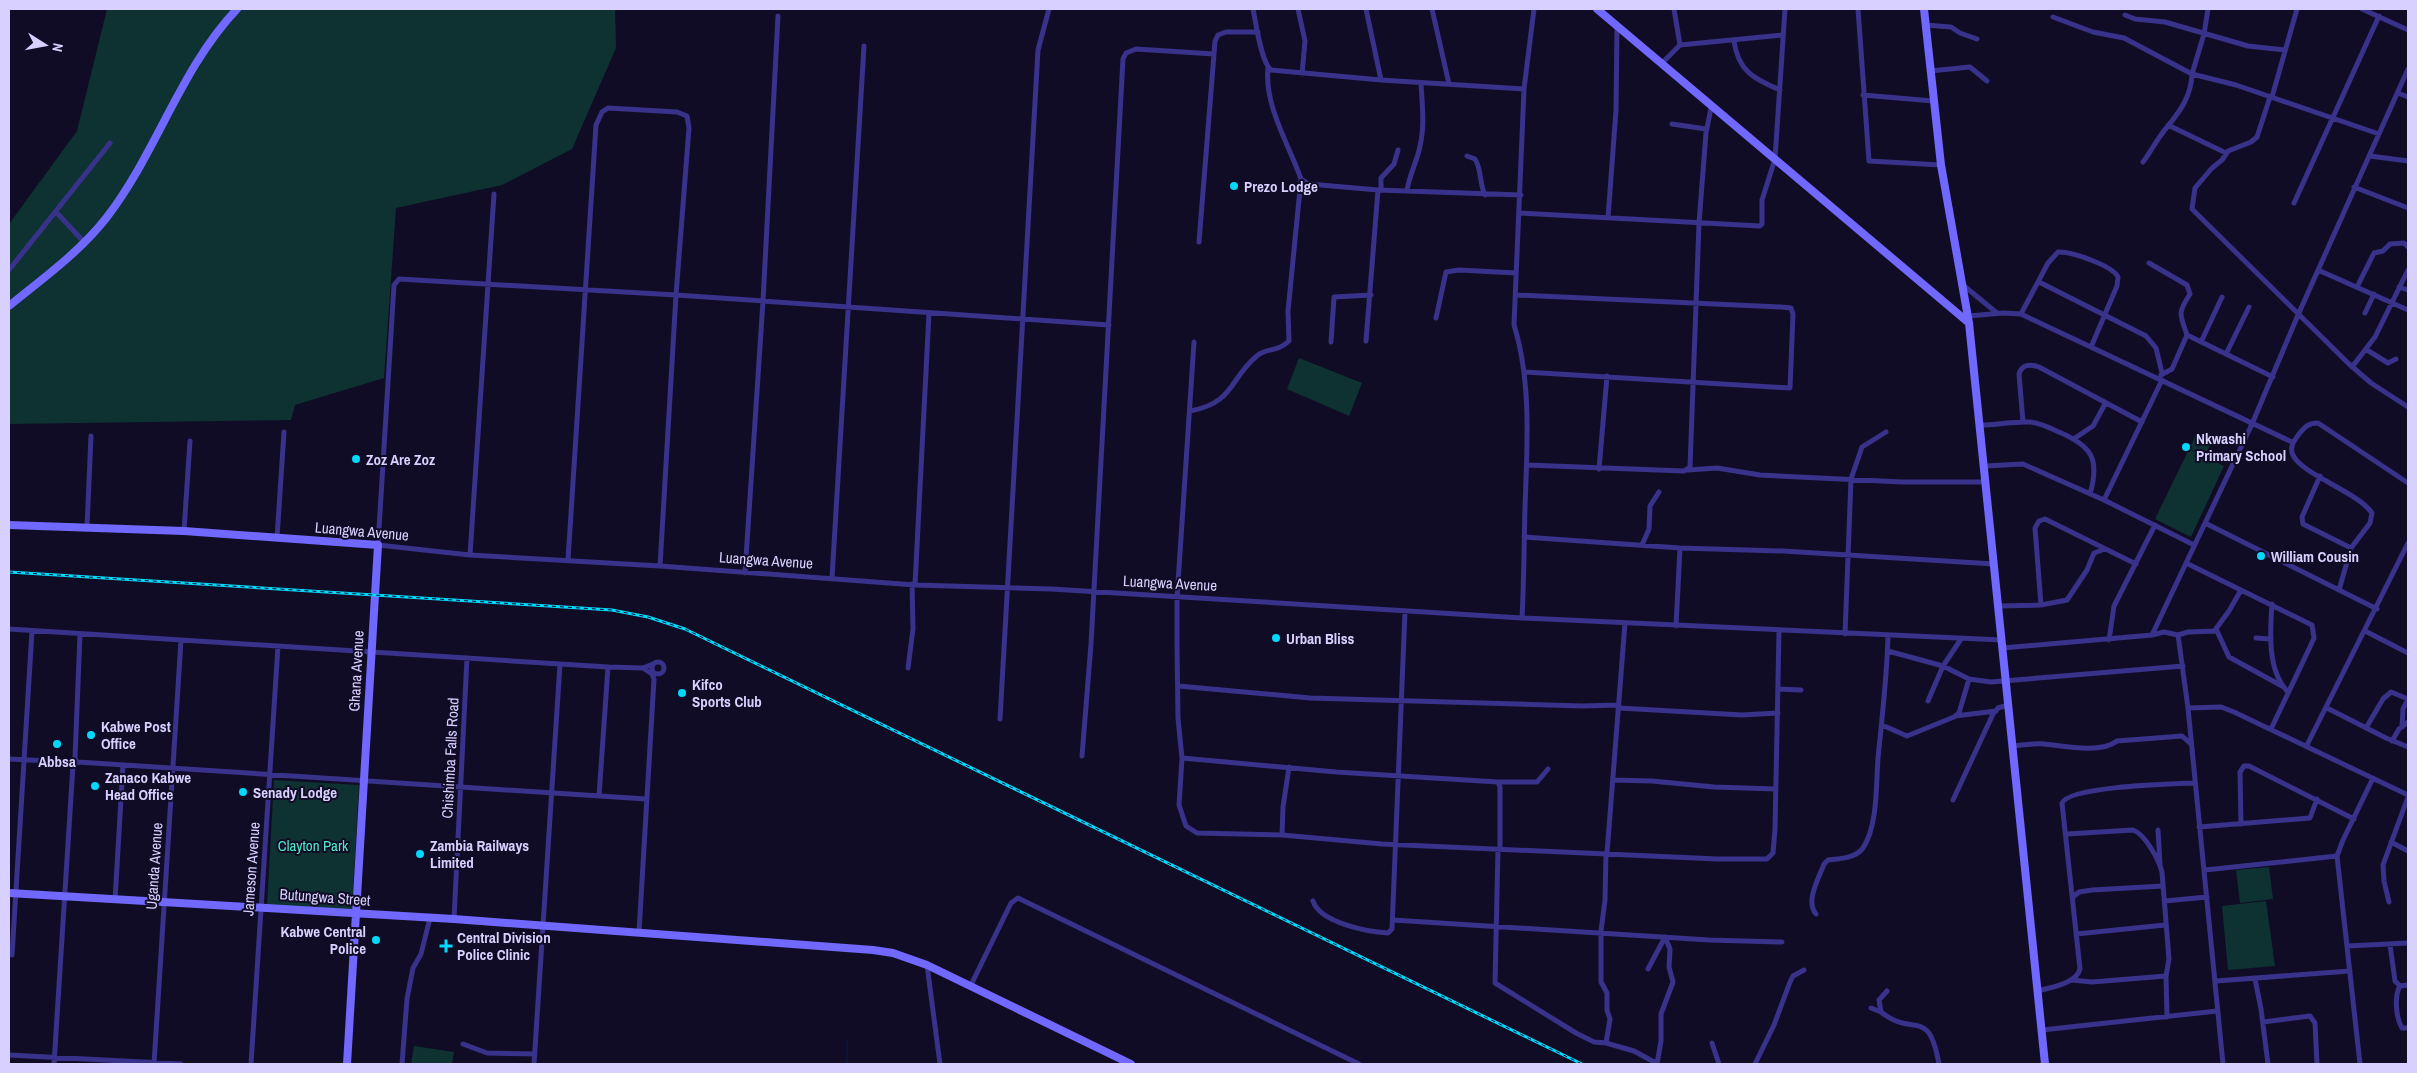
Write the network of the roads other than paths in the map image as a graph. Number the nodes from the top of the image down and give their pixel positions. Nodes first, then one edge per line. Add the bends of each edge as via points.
1 (237, 9) edge
2 (1049, 9) edge
3 (1253, 9) edge
4 (1298, 9) edge
5 (1366, 9) edge
6 (1432, 9) edge
7 (1534, 9) edge
8 (1597, 9) edge
9 (1674, 9) edge
10 (1858, 9) edge
11 (1924, 9) edge
12 (2208, 9) edge
13 (2297, 9) edge
14 (2362, 9) edge
15 (1783, 10) edge
16 (2125, 15) dead end
17 (778, 16) dead end
18 (2379, 16) junction
19 (2053, 17) dead end
20 (1617, 25) junction
21 (1925, 25) junction
22 (2408, 30) edge
23 (1258, 32) junction
24 (2204, 34) junction
25 (1782, 35) junction
26 (1977, 39) dead end
27 (1734, 41) junction
28 (1680, 45) junction
29 (864, 46) dead end
30 (2285, 50) junction
31 (1214, 54) junction
32 (1662, 63) junction
33 (1268, 68) junction
34 (2408, 69) edge
35 (1929, 71) junction
36 (1302, 74) junction
37 (2192, 74) junction
38 (1381, 80) junction
39 (1987, 81) dead end
40 (1421, 83) junction
41 (1449, 84) junction
42 (1524, 89) junction
43 (1780, 90) junction
44 (2398, 93) junction
45 (1863, 95) junction
46 (2408, 96) edge
47 (2271, 97) junction
48 (1933, 101) junction
49 (1712, 108) junction
50 (2333, 118) junction
51 (1672, 124) dead end
52 (2168, 125) junction
53 (1706, 129) junction
54 (2380, 134) junction
55 (110, 143) dead end
56 (1398, 150) dead end
57 (2226, 153) junction
58 (1468, 156) dead end
59 (2370, 156) junction
60 (1775, 159) junction
61 (2408, 161) edge
62 (2143, 162) dead end
63 (1941, 165) junction
64 (1300, 179) junction
65 (2354, 187) junction
66 (1379, 190) junction
67 (1407, 191) junction
68 (494, 194) dead end
69 (1485, 195) junction
70 (1521, 195) junction
71 (2294, 203) dead end
72 (2408, 208) edge
73 (56, 212) junction
74 (1521, 213) junction
75 (1608, 218) junction
76 (1699, 223) junction
77 (2408, 237) edge
78 (84, 242) junction
79 (1199, 242) dead end
80 (2406, 245) edge
81 (2149, 263) dead end
82 (9, 270) edge
83 (2318, 270) junction
84 (2408, 270) edge
85 (1516, 273) junction
86 (2039, 282) junction
87 (487, 283) junction
88 (1962, 284) junction
89 (2357, 287) junction
90 (2399, 288) junction
91 (585, 290) junction
92 (2408, 290) edge
93 (2374, 294) junction
94 (676, 295) junction
95 (1371, 295) junction
96 (1516, 295) junction
97 (2222, 297) dead end
98 (763, 301) junction
99 (1695, 302) junction
100 (2391, 302) junction
101 (9, 306) edge
102 (2249, 307) dead end
103 (848, 308) junction
104 (2408, 310) edge
105 (929, 313) junction
106 (2365, 313) dead end
107 (1997, 314) junction
108 (2021, 314) junction
109 (2298, 315) junction
110 (2105, 316) junction
111 (1024, 318) junction
112 (1436, 318) dead end
113 (1969, 320) junction
114 (1109, 325) junction
115 (2187, 335) junction
116 (1366, 341) dead end
117 (1194, 342) dead end
118 (1331, 342) dead end
119 (2201, 342) junction
120 (2090, 347) junction
121 (2367, 350) junction
122 (2226, 354) junction
123 (2396, 359) dead end
124 (2352, 367) junction
125 (1525, 372) junction
126 (2162, 373) junction
127 (1607, 376) junction
128 (2273, 376) junction
129 (2154, 378) junction
130 (2162, 380) junction
131 (1692, 382) junction
132 (2106, 404) junction
133 (2408, 407) edge
134 (1190, 411) junction
135 (2024, 422) junction
136 (2142, 422) junction
137 (2252, 424) junction
138 (1980, 425) junction
139 (284, 432) dead end
140 (1886, 432) dead end
141 (91, 436) dead end
142 (2075, 438) junction
143 (190, 441) dead end
144 (2292, 442) junction
145 (1527, 465) junction
146 (1985, 466) junction
147 (1599, 468) junction
148 (1688, 470) junction
149 (2320, 476) junction
150 (1851, 479) junction
151 (1986, 482) junction
152 (2408, 483) edge
153 (1658, 492) dead end
154 (2090, 494) junction
155 (2104, 500) junction
156 (2205, 523) junction
157 (9, 525) edge
158 (2154, 525) junction
159 (87, 527) junction
160 (184, 531) junction
161 (1524, 537) junction
162 (277, 538) junction
163 (2408, 543) edge
164 (1642, 544) junction
165 (378, 545) junction
166 (2194, 545) junction
167 (1680, 548) junction
168 (2351, 548) junction
169 (2106, 549) junction
170 (470, 555) junction
171 (1848, 556) junction
172 (568, 560) junction
173 (2186, 563) junction
174 (1994, 564) junction
175 (2136, 564) junction
176 (660, 566) junction
177 (744, 572) junction
178 (832, 578) junction
179 (914, 584) junction
180 (1008, 587) junction
181 (2241, 590) junction
182 (2338, 590) junction
183 (1093, 592) junction
184 (1177, 598) junction
185 (2272, 604) junction
186 (2041, 605) junction
187 (1998, 606) junction
188 (2377, 609) junction
189 (1405, 612) junction
190 (1522, 618) junction
191 (1625, 623) junction
192 (1676, 626) junction
193 (9, 629) edge
194 (2215, 630) junction
195 (32, 631) junction
196 (1779, 631) junction
197 (2365, 631) junction
198 (80, 634) junction
199 (1845, 634) junction
200 (2178, 635) junction
201 (1888, 636) junction
202 (2152, 636) junction
203 (2256, 638) dead end
204 (1961, 639) junction
205 (2271, 639) junction
206 (181, 640) junction
207 (2109, 640) junction
208 (2002, 644) junction
209 (278, 646) junction
210 (1888, 651) junction
211 (372, 652) junction
212 (2408, 653) edge
213 (467, 658) junction
214 (560, 664) junction
215 (653, 664) junction
216 (608, 666) junction
217 (1943, 666) junction
218 (2183, 666) junction
219 (908, 668) dead end
220 (646, 669) junction
221 (656, 676) junction
222 (1969, 680) junction
223 (2005, 681) junction
224 (1178, 686) junction
225 (2282, 686) junction
226 (1778, 689) junction
227 (1801, 690) dead end
228 (2288, 692) junction
229 (1401, 699) junction
230 (1928, 701) dead end
231 (2008, 705) junction
232 (1619, 706) junction
233 (2188, 708) junction
234 (2327, 708) junction
235 (1996, 711) junction
236 (1778, 713) junction
237 (1956, 716) junction
238 (1000, 719) dead end
239 (2408, 722) edge
240 (1882, 725) junction
241 (2402, 727) junction
242 (2366, 728) junction
243 (2271, 729) junction
244 (2392, 741) junction
245 (2191, 744) junction
246 (2307, 745) junction
247 (2012, 746) junction
248 (2408, 747) edge
249 (1082, 756) dead end
250 (1182, 758) junction
251 (9, 759) edge
252 (24, 760) junction
253 (74, 762) junction
254 (124, 765) junction
255 (173, 768) junction
256 (1289, 768) junction
257 (1548, 769) dead end
258 (270, 774) junction
259 (1400, 776) junction
260 (2373, 778) junction
261 (1613, 780) junction
262 (364, 781) junction
263 (1498, 782) junction
264 (2195, 783) junction
265 (461, 787) junction
266 (1776, 790) junction
267 (552, 793) junction
268 (599, 796) junction
269 (2408, 796) edge
270 (2317, 799) junction
271 (646, 800) junction
272 (1953, 800) dead end
273 (2354, 819) junction
274 (2241, 824) junction
275 (2199, 827) junction
276 (2158, 830) dead end
277 (2066, 834) junction
278 (1282, 835) junction
279 (2391, 842) junction
280 (1397, 844) junction
281 (1499, 849) junction
282 (2408, 851) edge
283 (1606, 853) junction
284 (2337, 856) junction
285 (2161, 867) junction
286 (2205, 870) junction
287 (2163, 886) junction
288 (12, 894) edge
289 (64, 897) junction
290 (2073, 897) junction
291 (2207, 897) junction
292 (115, 900) junction
293 (1313, 901) dead end
294 (2164, 901) junction
295 (2389, 902) dead end
296 (164, 903) junction
297 (262, 907) junction
298 (356, 913) junction
299 (1816, 914) dead end
300 (430, 918) junction
301 (454, 919) junction
302 (1393, 920) junction
303 (1496, 925) junction
304 (2165, 925) junction
305 (544, 926) junction
306 (1601, 931) junction
307 (639, 932) junction
308 (2076, 934) junction
309 (1665, 937) junction
310 (1782, 942) dead end
311 (2408, 943) edge
312 (2390, 945) junction
313 (2347, 946) junction
314 (12, 955) dead end
315 (927, 965) junction
316 (1648, 969) dead end
317 (1804, 970) dead end
318 (2350, 971) junction
319 (2166, 976) junction
320 (2255, 979) junction
321 (2072, 980) junction
322 (2216, 982) junction
323 (2408, 985) edge
324 (970, 986) junction
325 (2400, 986) junction
326 (1887, 991) dead end
327 (2038, 991) junction
328 (1871, 1008) dead end
329 (2217, 1011) junction
330 (1881, 1012) junction
331 (2167, 1017) junction
332 (2263, 1022) junction
333 (2408, 1028) edge
334 (2042, 1030) junction
335 (1606, 1043) junction
336 (1712, 1043) dead end
337 (463, 1044) dead end
338 (535, 1054) junction
339 (9, 1055) edge
340 (54, 1057) junction
341 (54, 1064) edge
342 (154, 1064) edge
343 (181, 1064) edge
344 (251, 1064) edge
345 (347, 1064) edge
346 (402, 1064) edge
347 (534, 1064) edge
348 (940, 1064) edge
349 (1131, 1064) edge
350 (1360, 1064) edge
351 (1656, 1064) edge
352 (1719, 1064) edge
353 (1754, 1064) edge
354 (1939, 1064) edge
355 (2045, 1064) edge
356 (2223, 1064) edge
357 (2268, 1064) edge
358 (2317, 1064) edge
359 (2360, 1064) edge

1 - 78 main road via 207,44 115,206
2 - 111 street via 1038,50
3 - 23 street
4 - 36 street via 1305,41
5 - 38 street
6 - 41 street
7 - 42 street
8 - 20 main road
9 - 28 street
10 - 45 street
11 - 21 main road
12 - 24 street
13 - 30 street
14 - 18 street
15 - 25 street
16 - 24 street via 2165,22
17 - 98 street
18 - 22 street
18 - 50 street
19 - 37 street via 2093,32 2124,38
20 - 32 main road
20 - 75 street via 1616,110
21 - 26 street via 1951,27 1960,34
21 - 35 main road
23 - 31 street via 1218,35
23 - 33 street
24 - 30 street via 2248,46
24 - 37 street
25 - 27 street
25 - 43 street
27 - 28 street
27 - 43 street via 1736,56 1755,80
28 - 32 street
29 - 103 street
30 - 47 street
31 - 79 street
31 - 114 street via 1136,49 1126,53 1123,59
32 - 49 main road
33 - 36 street
33 - 64 street via 1274,110
34 - 44 street
35 - 39 street via 1972,68
35 - 48 main road
36 - 38 street
37 - 47 street
37 - 52 street via 2192,85 2184,104 2176,119
38 - 40 street
40 - 41 street
40 - 67 street via 1424,127
41 - 42 street
42 - 70 street
43 - 60 street
44 - 46 street
44 - 54 street
45 - 48 street
45 - 63 street via 1868,161
47 - 50 street
47 - 57 street via 2257,137
48 - 63 main road
49 - 53 street
49 - 60 main road
50 - 54 street
50 - 71 street
51 - 53 street
52 - 57 street
52 - 62 street
53 - 76 street
54 - 59 street
55 - 73 street
56 - 66 street via 1394,164 1381,178
57 - 109 street via 2195,188 2192,209
58 - 69 street via 1478,163
59 - 61 street
59 - 65 street
60 - 76 street via 1762,200 1760,226
60 - 113 main road
63 - 88 main road
64 - 66 street via 1315,186
64 - 134 street via 1288,310 1289,341 1277,350 1261,353 1254,359 1217,403
65 - 72 street
65 - 83 street
66 - 67 street
66 - 95 street
67 - 69 street
68 - 87 street
69 - 70 street
70 - 74 street
73 - 78 street
73 - 82 street
74 - 75 street
74 - 85 street
75 - 76 street
76 - 99 street
77 - 80 street
78 - 101 main road
80 - 89 street via 2390,244 2383,251 2374,253
81 - 115 street via 2187,285 2190,294 2179,316
83 - 89 street
83 - 109 street
84 - 90 street
85 - 96 street
85 - 112 street via 1446,272
86 - 108 street
86 - 110 street
86 - 110 street via 2048,263 2058,252 2068,251 2113,270 2118,280
87 - 91 street
87 - 165 street, Ghana Avenue via 397,280 394,285
87 - 170 street
88 - 107 street
88 - 113 main road
89 - 93 street
90 - 92 street
90 - 100 street
91 - 94 street
91 - 94 street via 598,118 608,108 659,110 683,113 689,120
91 - 172 street
93 - 100 street
93 - 106 street
94 - 98 street
94 - 176 street
95 - 116 street
95 - 118 street via 1334,297
96 - 99 street
96 - 125 street via 1514,325
97 - 119 street
98 - 103 street
98 - 177 street
99 - 131 street
99 - 131 street via 1792,308 1791,370 1790,388
100 - 104 street
100 - 121 street
102 - 122 street
103 - 105 street
103 - 178 street
105 - 111 street
105 - 179 street
107 - 108 street
107 - 113 street
108 - 120 street
109 - 124 street
109 - 128 street
110 - 120 street
110 - 126 street via 2146,336 2158,354
111 - 114 street
111 - 180 street
113 - 138 main road
114 - 183 street
115 - 119 street
115 - 126 street via 2172,369
117 - 134 street
119 - 122 street
120 - 129 street
121 - 123 street via 2388,363
121 - 124 street
122 - 128 street
124 - 133 street
125 - 127 street
125 - 145 street
126 - 129 street
127 - 131 street
127 - 147 street
128 - 137 street
129 - 130 street
130 - 136 street
130 - 137 street
131 - 148 street
132 - 135 street via 2063,379 2028,365 2019,374
132 - 136 street
132 - 142 street via 2093,426
134 - 184 street
135 - 138 street
135 - 142 street via 2041,424
136 - 155 street
137 - 144 street
137 - 156 street
138 - 146 main road
139 - 162 street
140 - 150 street via 1862,447
141 - 159 street
142 - 154 street via 2088,449 2093,460
143 - 160 street
144 - 149 street via 2296,460
144 - 152 street via 2306,425 2318,423
145 - 147 street
145 - 161 street
146 - 151 main road
146 - 154 street via 2023,464
147 - 148 street
148 - 150 street via 1717,468 1760,475
149 - 168 street via 2302,517 2303,524
149 - 168 street via 2372,513 2370,523
150 - 151 street
150 - 171 street
151 - 174 main road
153 - 164 street via 1650,506 1649,530
154 - 155 street
155 - 158 street
156 - 166 street
156 - 182 street
157 - 159 main road, Luangwa Avenue
158 - 166 street
158 - 175 street
159 - 160 main road, Luangwa Avenue
160 - 162 main road, Luangwa Avenue
161 - 164 street
161 - 190 street
162 - 165 main road, Luangwa Avenue
163 - 188 street
164 - 167 street
165 - 170 street, Luangwa Avenue
165 - 211 main road, Ghana Avenue
166 - 173 street
167 - 171 street
167 - 192 street
168 - 182 street
169 - 175 street
169 - 186 street via 2094,553 2068,600
169 - 186 street via 2045,519 2039,521 2035,528
170 - 172 street, Luangwa Avenue
171 - 174 street
171 - 199 street
172 - 176 street, Luangwa Avenue
173 - 181 street
173 - 202 street
174 - 187 main road
175 - 207 street via 2114,606
176 - 177 street, Luangwa Avenue
177 - 178 street, Luangwa Avenue
178 - 179 street, Luangwa Avenue
179 - 180 street, Luangwa Avenue
179 - 219 street
180 - 183 street, Luangwa Avenue
180 - 238 street
181 - 185 street
181 - 194 street
182 - 188 street
183 - 184 street, Luangwa Avenue
183 - 249 street
184 - 189 street, Luangwa Avenue
184 - 224 street
185 - 205 street
185 - 228 street via 2306,620 2314,630 2309,649
186 - 187 street
187 - 208 main road
188 - 197 street
189 - 190 street, Luangwa Avenue
189 - 229 street
190 - 191 street, Luangwa Avenue
191 - 192 street, Luangwa Avenue
191 - 232 street
192 - 196 street, Luangwa Avenue
193 - 195 street
194 - 200 street, Luangwa Avenue
194 - 225 street via 2228,657
195 - 198 street
195 - 252 street
196 - 199 street, Luangwa Avenue
196 - 226 street
197 - 212 street
197 - 234 street
198 - 206 street
198 - 253 street
199 - 201 street, Luangwa Avenue
200 - 202 street, Luangwa Avenue via 2164,632
200 - 218 street
201 - 204 street, Luangwa Avenue
201 - 210 street
202 - 207 street, Luangwa Avenue
203 - 205 street
204 - 208 street, Luangwa Avenue
204 - 217 street
205 - 225 street
206 - 209 street
206 - 255 street, Uganda Avenue
207 - 208 street, Luangwa Avenue
208 - 223 main road
209 - 211 street
209 - 258 street, Jameson Avenue
210 - 217 street
210 - 240 street
211 - 213 street
211 - 262 main road, Ghana Avenue
213 - 214 street
213 - 265 street, Chishimba Falls Road
214 - 216 street
214 - 267 street
215 - 220 street
215 - 221 street
215 - 221 street via 664,665 664,670
216 - 220 street
216 - 268 street
217 - 222 street
217 - 230 street
218 - 223 street
218 - 233 street
220 - 221 street
221 - 271 street
222 - 223 street
222 - 237 street via 1962,708
223 - 231 main road
224 - 229 street via 1310,698
224 - 250 street
225 - 228 street
226 - 227 street
226 - 236 street
228 - 243 street
229 - 232 street
229 - 259 street
231 - 235 street
231 - 247 main road
232 - 236 street via 1742,715
232 - 261 street
233 - 243 street via 2221,707
233 - 245 street
234 - 242 street
234 - 246 street
235 - 237 street
235 - 272 street
236 - 266 street
237 - 240 street via 1907,736
239 - 241 street
240 - 299 street via 1878,790 1864,847 1858,854 1828,860 1824,864 1812,898 1812,909
241 - 242 street via 2403,709 2408,699 2394,692 2383,699
241 - 244 street
242 - 244 street
243 - 246 street
244 - 248 street
245 - 247 street via 2182,736 2117,741 2111,746
245 - 264 street
246 - 260 street
247 - 327 main road
250 - 256 street
250 - 278 street via 1179,806 1181,817 1190,830 1215,834
251 - 252 street
252 - 253 street
252 - 288 street
253 - 254 street
253 - 289 street
254 - 255 street
254 - 292 street
255 - 258 street
255 - 296 street, Uganda Avenue
256 - 259 street
256 - 278 street
257 - 263 street via 1537,782
258 - 262 street
258 - 297 street, Jameson Avenue
259 - 263 street
259 - 280 street
260 - 269 street
260 - 273 street
261 - 266 street
261 - 283 street
262 - 265 street
262 - 298 main road, Ghana Avenue
263 - 281 street
264 - 275 street
264 - 277 street via 2133,786 2072,794 2062,803
265 - 267 street
265 - 301 street, Chishimba Falls Road
266 - 283 street via 1773,853 1767,859
267 - 268 street
267 - 305 street
268 - 271 street
269 - 279 street
270 - 273 street
270 - 274 street via 2310,818
270 - 274 street via 2244,766 2239,783
271 - 307 street
273 - 284 street
274 - 275 street
275 - 286 street
276 - 285 street
277 - 285 street via 2139,832
277 - 290 street
278 - 280 street
279 - 282 street
279 - 295 street via 2383,865
280 - 281 street
280 - 302 street
281 - 283 street
281 - 303 street
283 - 306 street
284 - 286 street
284 - 313 street
285 - 287 street
286 - 291 street
287 - 290 street via 2092,890 2079,892
287 - 294 street
288 - 289 main road, Butungwa Street
288 - 314 street
289 - 292 main road, Butungwa Street
289 - 340 street
290 - 308 street
291 - 294 street
291 - 322 street
292 - 296 main road, Butungwa Street
293 - 302 street via 1320,911 1355,929 1390,932
294 - 304 street
296 - 297 main road, Butungwa Street
296 - 342 street, Uganda Avenue
297 - 298 main road, Butungwa Street
297 - 344 street, Jameson Avenue
298 - 300 main road, Butungwa Street
298 - 345 main road, Ghana Avenue
300 - 301 main road, Butungwa Street
300 - 346 street via 421,954 413,968
301 - 305 main road, Butungwa Street
302 - 303 street
303 - 306 street
303 - 335 street via 1495,983 1576,1034
304 - 308 street
304 - 319 street via 2170,958
305 - 307 main road, Butungwa Street
305 - 338 street
306 - 309 street
306 - 335 street via 1602,982 1610,1019
307 - 315 main road, Butungwa Street via 873,950
308 - 321 street via 2080,969
309 - 310 street
309 - 316 street
309 - 351 street via 1670,949 1669,967 1673,982 1662,1008 1662,1041
311 - 312 street
312 - 313 street
312 - 325 street via 2395,981
313 - 318 street
315 - 324 main road, Butungwa Street
315 - 348 street
317 - 353 street via 1793,976
318 - 320 street
318 - 359 street
319 - 321 street via 2092,982
319 - 331 street
320 - 322 street
320 - 332 street
321 - 327 street
322 - 329 street
323 - 325 street
324 - 349 main road, Butungwa Street
324 - 350 street via 1011,903 1018,898
325 - 333 street via 2396,993 2399,1023 2402,1028
326 - 330 street via 1879,1000
327 - 334 main road
328 - 330 street
329 - 331 street
329 - 356 street
330 - 354 street via 1898,1023 1915,1023 1927,1028
331 - 334 street
332 - 357 street
332 - 358 street via 2310,1016 2315,1023
334 - 355 main road
335 - 351 street via 1634,1051
336 - 352 street
337 - 338 street via 487,1053
338 - 347 street
339 - 340 street
340 - 341 street
340 - 342 street
342 - 343 street

